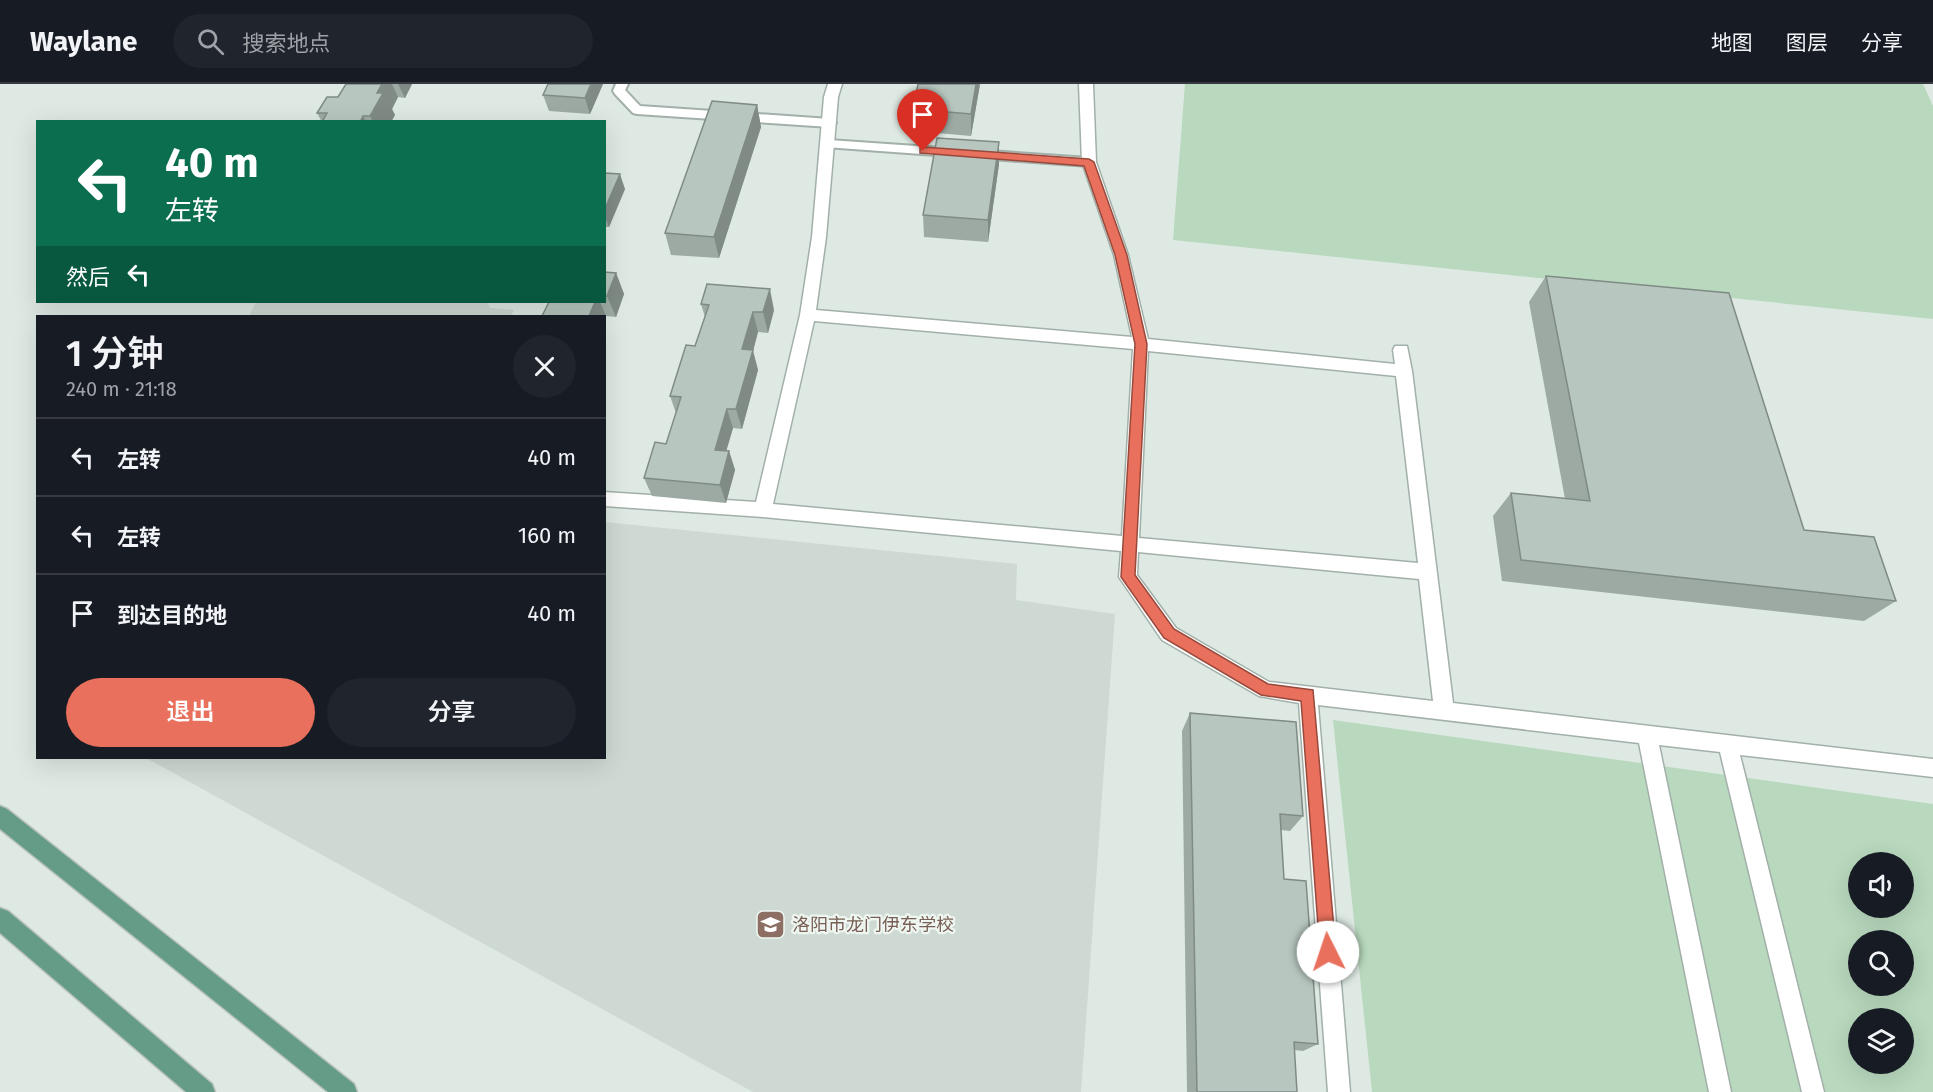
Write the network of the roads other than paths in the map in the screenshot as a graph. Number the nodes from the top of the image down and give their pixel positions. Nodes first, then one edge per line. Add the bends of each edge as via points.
1 (622, 84) edge
2 (835, 84) edge
3 (1086, 84) edge
4 (830, 123) junction
5 (829, 144) junction
6 (1089, 162) junction
7 (808, 315) junction
8 (1141, 344) junction
9 (1401, 350) dead end
10 (1404, 371) junction
11 (606, 499) edge
12 (763, 510) junction
13 (1130, 546) junction
14 (1428, 572) junction
15 (1308, 695) junction
16 (1444, 711) junction
17 (1647, 735) junction
18 (1728, 744) junction
19 (1933, 768) edge
20 (0, 816) edge
21 (0, 918) edge
22 (204, 1092) edge
23 (346, 1092) edge
24 (1339, 1092) edge
25 (1720, 1092) edge
26 (1813, 1092) edge

1 - 4 lane via 619,91 637,110
2 - 4 street
3 - 6 street
4 - 5 street
5 - 6 lane
5 - 7 street
6 - 8 street via 1121,255
7 - 8 street
7 - 12 street
8 - 10 street
8 - 13 street
9 - 10 street
10 - 14 street
11 - 12 street
12 - 13 street
13 - 14 street
13 - 15 street via 1128,577 1169,634 1266,690
14 - 16 street
15 - 16 street
15 - 24 street
16 - 17 street
17 - 18 street
17 - 25 street
18 - 19 street
18 - 26 street
20 - 23 main road
21 - 22 main road

